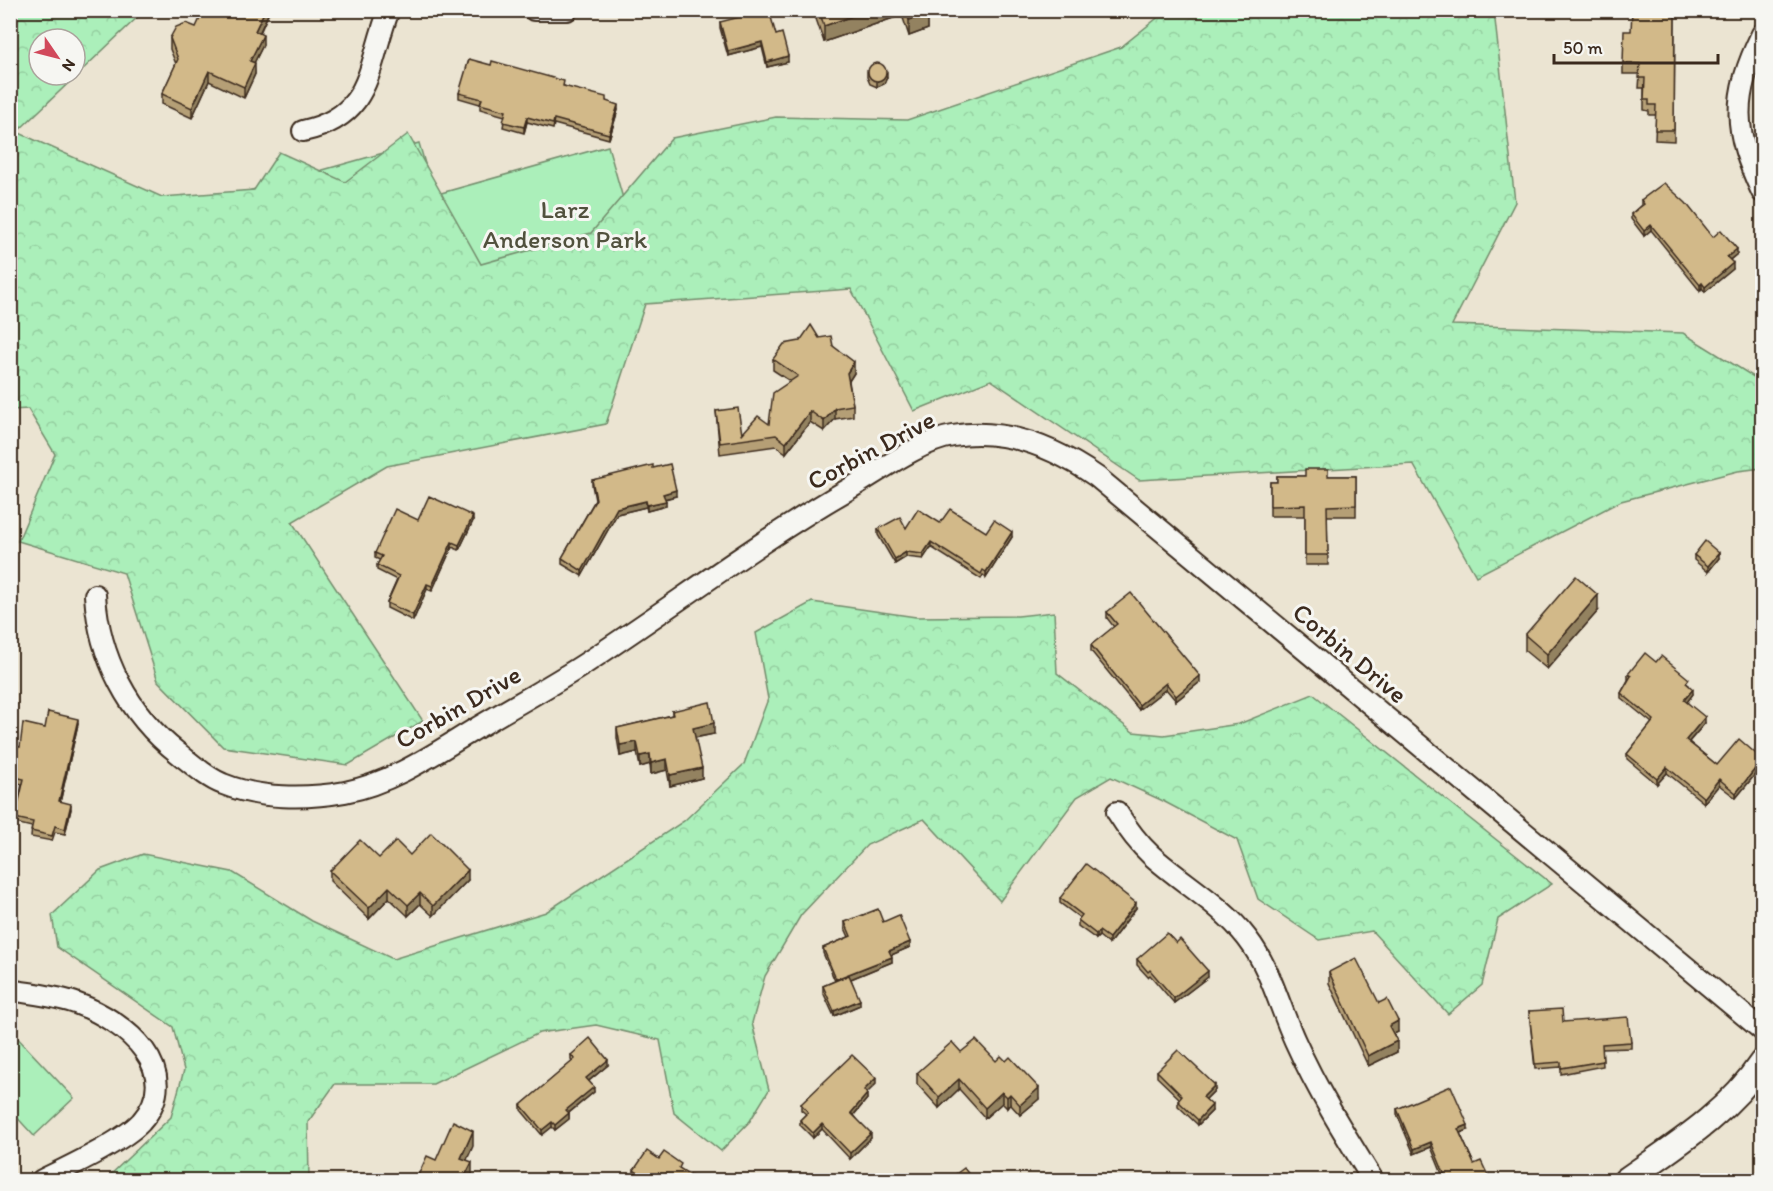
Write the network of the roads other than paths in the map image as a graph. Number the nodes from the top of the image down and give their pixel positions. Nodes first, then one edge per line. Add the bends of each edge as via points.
1 (389, 10) edge
2 (534, 10) edge
3 (567, 10) edge
4 (1762, 34) edge
5 (303, 132) dead end
6 (1762, 192) edge
7 (94, 595) dead end
8 (1117, 812) dead end
9 (10, 990) edge
10 (1762, 1030) edge
11 (1762, 1062) edge
12 (42, 1180) edge
13 (1373, 1180) edge
14 (1626, 1180) edge

1 - 5 street via 358,99 327,126
2 - 3 street
4 - 6 street via 1737,110 1741,139
7 - 10 street, Corbin Drive via 97,622 111,670 145,720 181,755 222,784 262,794 304,797 345,792 403,771 573,671 812,511 918,449 950,436 1012,437 1071,459 1097,477
8 - 13 street via 1151,855 1226,914 1247,937 1264,963 1316,1085
9 - 12 street via 77,1003 104,1016 143,1048 158,1079 152,1107 140,1123
11 - 14 street via 1725,1106 1694,1133

